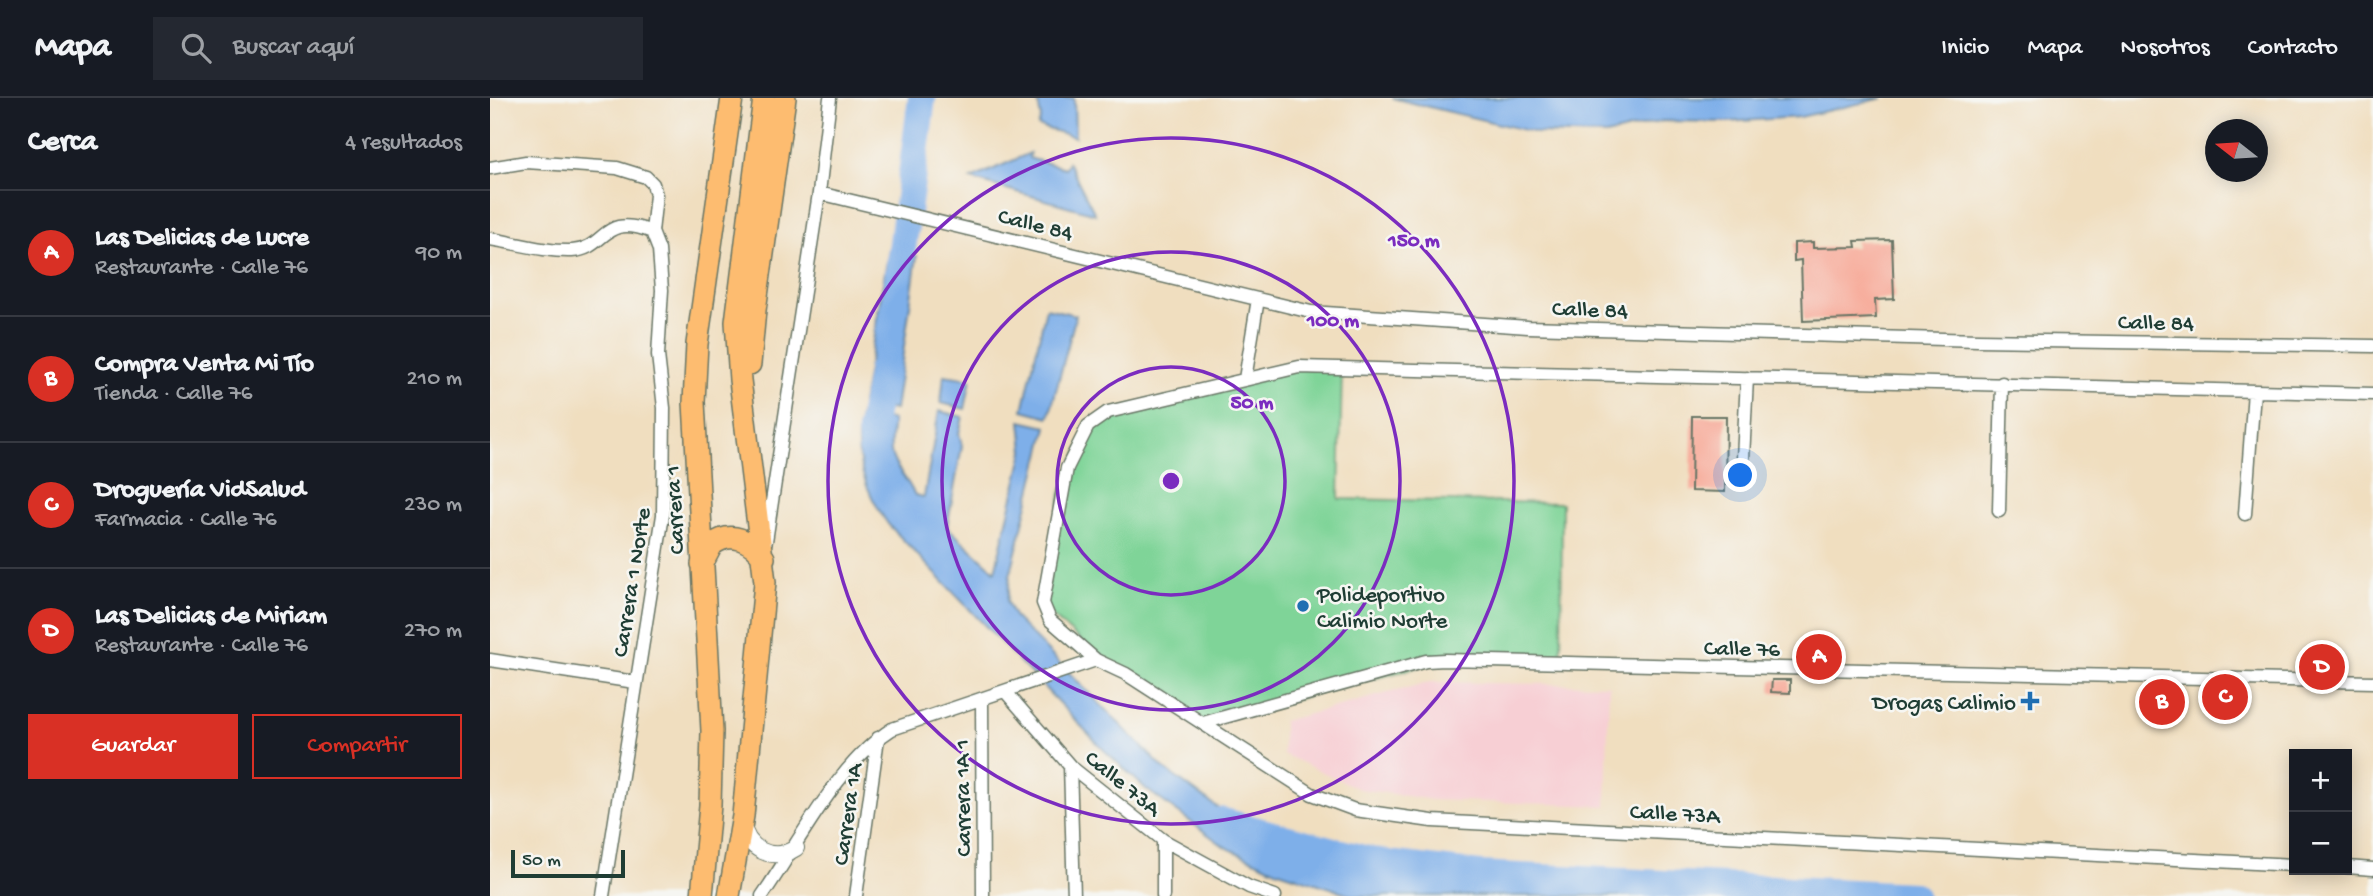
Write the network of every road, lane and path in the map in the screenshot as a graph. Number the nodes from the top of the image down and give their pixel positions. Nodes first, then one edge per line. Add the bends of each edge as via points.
1 (732, 98) edge
2 (764, 98) edge
3 (785, 98) edge
4 (830, 98) edge
5 (771, 122) junction
6 (490, 168) edge
7 (819, 193) junction
8 (652, 232) junction
9 (490, 239) edge
10 (1258, 299) junction
11 (2373, 346) edge
12 (1747, 378) junction
13 (1245, 379) junction
14 (2002, 383) junction
15 (2254, 391) junction
16 (2373, 394) edge
17 (1742, 479) dead end
18 (1999, 510) dead end
19 (2245, 514) dead end
20 (764, 558) junction
21 (702, 564) junction
22 (490, 660) edge
23 (1096, 660) junction
24 (635, 682) junction
25 (2373, 682) edge
26 (1005, 691) junction
27 (982, 699) junction
28 (1203, 723) junction
29 (878, 738) junction
30 (1070, 766) junction
31 (743, 816) junction
32 (1163, 840) junction
33 (796, 848) junction
34 (2289, 865) edge
35 (2352, 867) edge
36 (2373, 869) edge
37 (1249, 891) edge
38 (603, 896) edge
39 (700, 896) edge
40 (729, 896) edge
41 (738, 896) edge
42 (762, 896) edge
43 (856, 896) edge
44 (983, 896) edge
45 (1074, 896) edge
46 (1163, 896) edge
47 (1275, 896) edge

1 - 21 highway, Carrera 1 via 696,368
2 - 5 highway
3 - 5 highway
4 - 7 street
5 - 20 highway via 736,322
6 - 8 street via 526,162 617,168 646,177 656,194
7 - 10 street, Calle 84
7 - 20 street
8 - 9 street via 630,224 611,229 574,251
8 - 24 street, Carrera 1 Norte via 659,250 662,290 658,355 666,465 663,515
10 - 11 street, Calle 84 via 1311,312 1528,327
10 - 13 street
12 - 13 street via 1299,367
12 - 14 street
12 - 17 street
13 - 23 street, Calle 73A via 1128,405 1088,426 1061,493 1043,603 1050,620
14 - 15 street
14 - 18 street
15 - 16 street
15 - 19 street
20 - 21 highway via 749,541 730,538 712,545
20 - 31 highway
21 - 39 highway, Carrera 1 via 712,731
22 - 24 street
23 - 26 street
23 - 28 street, Calle 73A
24 - 38 street, Carrera 1 Norte
25 - 28 street, Calle 76 via 1445,660
26 - 27 street
26 - 30 street, Calle 73A
27 - 29 street via 892,729
27 - 44 street, Carrera 1A 1
28 - 34 street, Calle 73A via 1312,794 1355,810 1401,817
29 - 33 street via 851,762
29 - 43 street, Carrera 1A
30 - 32 street, Calle 73A
30 - 45 street
31 - 33 street via 746,837 762,852 783,854
31 - 40 highway
31 - 41 street
32 - 37 street, Calle 73A
32 - 46 street
33 - 42 street
35 - 36 street
37 - 47 street, Calle 73A

